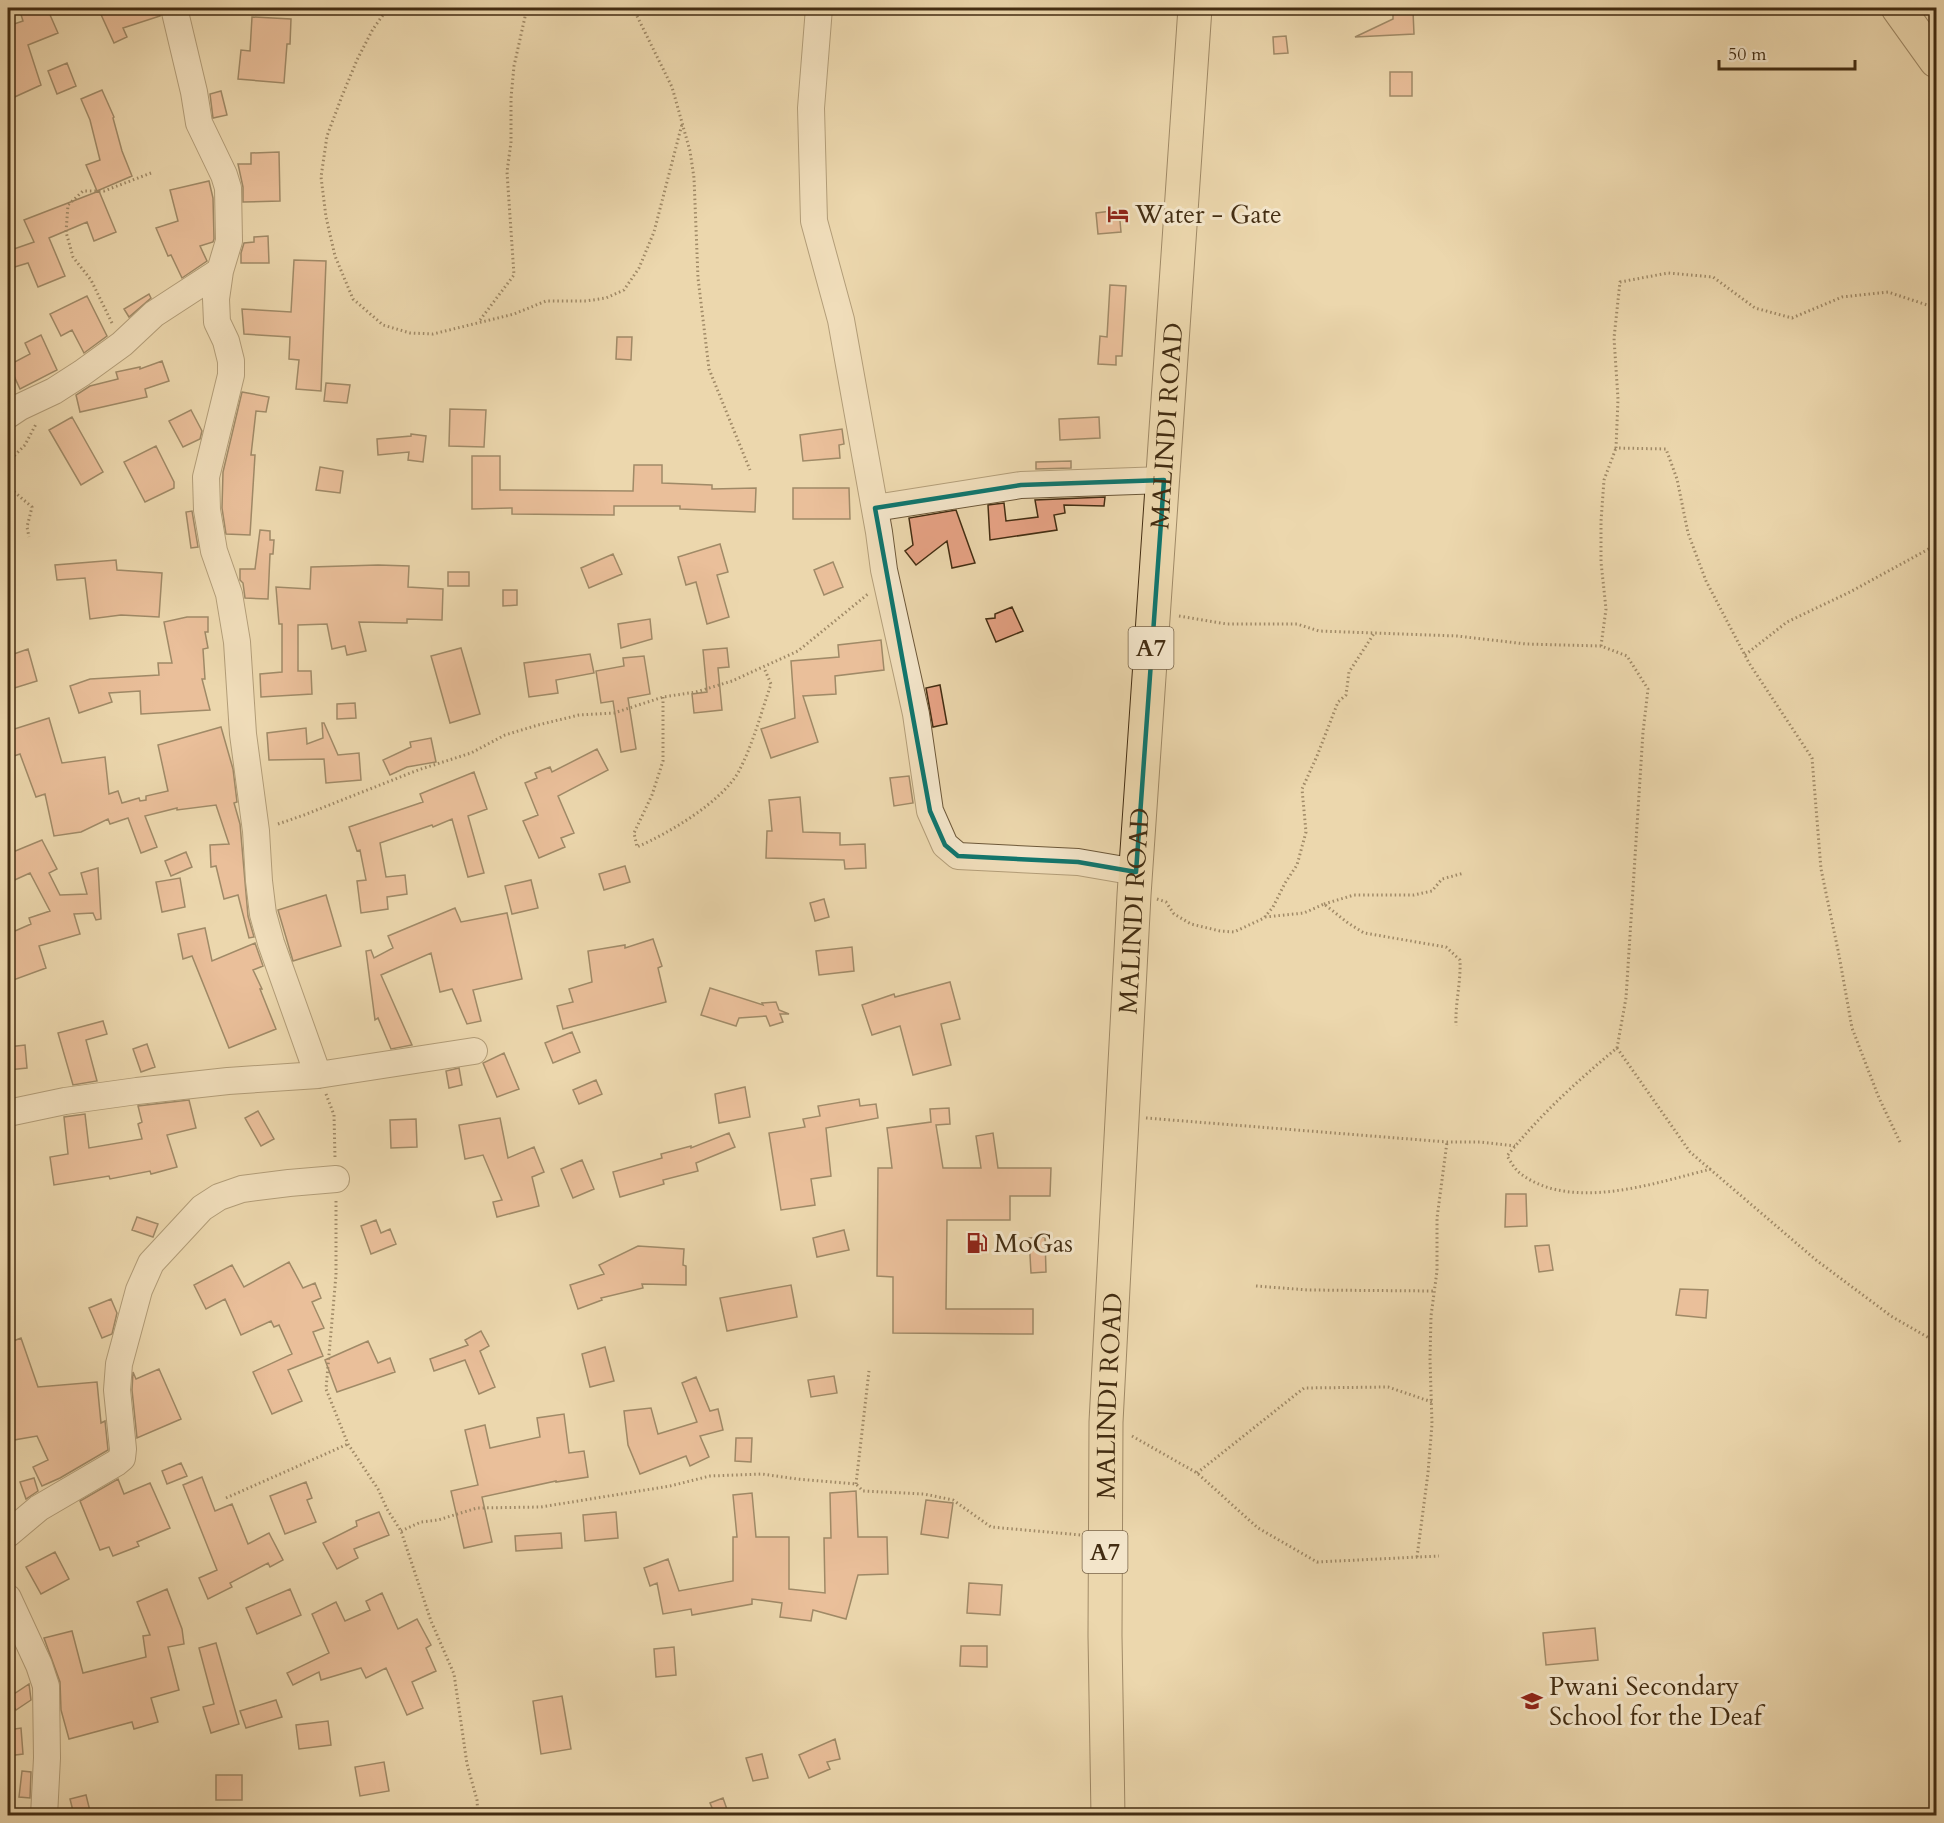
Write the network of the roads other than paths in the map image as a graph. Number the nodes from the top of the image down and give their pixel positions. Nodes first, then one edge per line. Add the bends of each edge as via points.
1 (174, 8) edge
2 (819, 8) edge
3 (1195, 8) edge
4 (1898, 8) edge
5 (1936, 61) edge
6 (220, 271) junction
7 (8, 415) edge
8 (1164, 480) junction
9 (875, 508) junction
10 (1135, 884) junction
11 (474, 1051) dead end
12 (318, 1074) junction
13 (8, 1113) edge
14 (336, 1179) road end
15 (8, 1534) edge
16 (8, 1598) edge
17 (44, 1815) edge
18 (1108, 1815) edge

1 - 6 street via 199,123 228,188 229,241
2 - 9 street via 811,108 814,221 841,320
3 - 8 main road, MALINDI ROAD / A7
4 - 5 main road
6 - 7 street via 154,314 122,344 54,391
6 - 12 street via 217,322 226,341 231,375 206,477 207,510 237,642 263,914
8 - 9 street via 1021,485
8 - 10 main road, MALINDI ROAD / A7
9 - 10 street via 884,570 916,714 930,811 945,845 958,856 1078,862
10 - 18 main road, MALINDI ROAD / A7 via 1107,1422
11 - 12 street
12 - 13 street via 137,1091
14 - 15 street via 242,1189 202,1208 177,1233 151,1263 139,1290 119,1364 122,1458 39,1508
16 - 17 street via 46,1686

